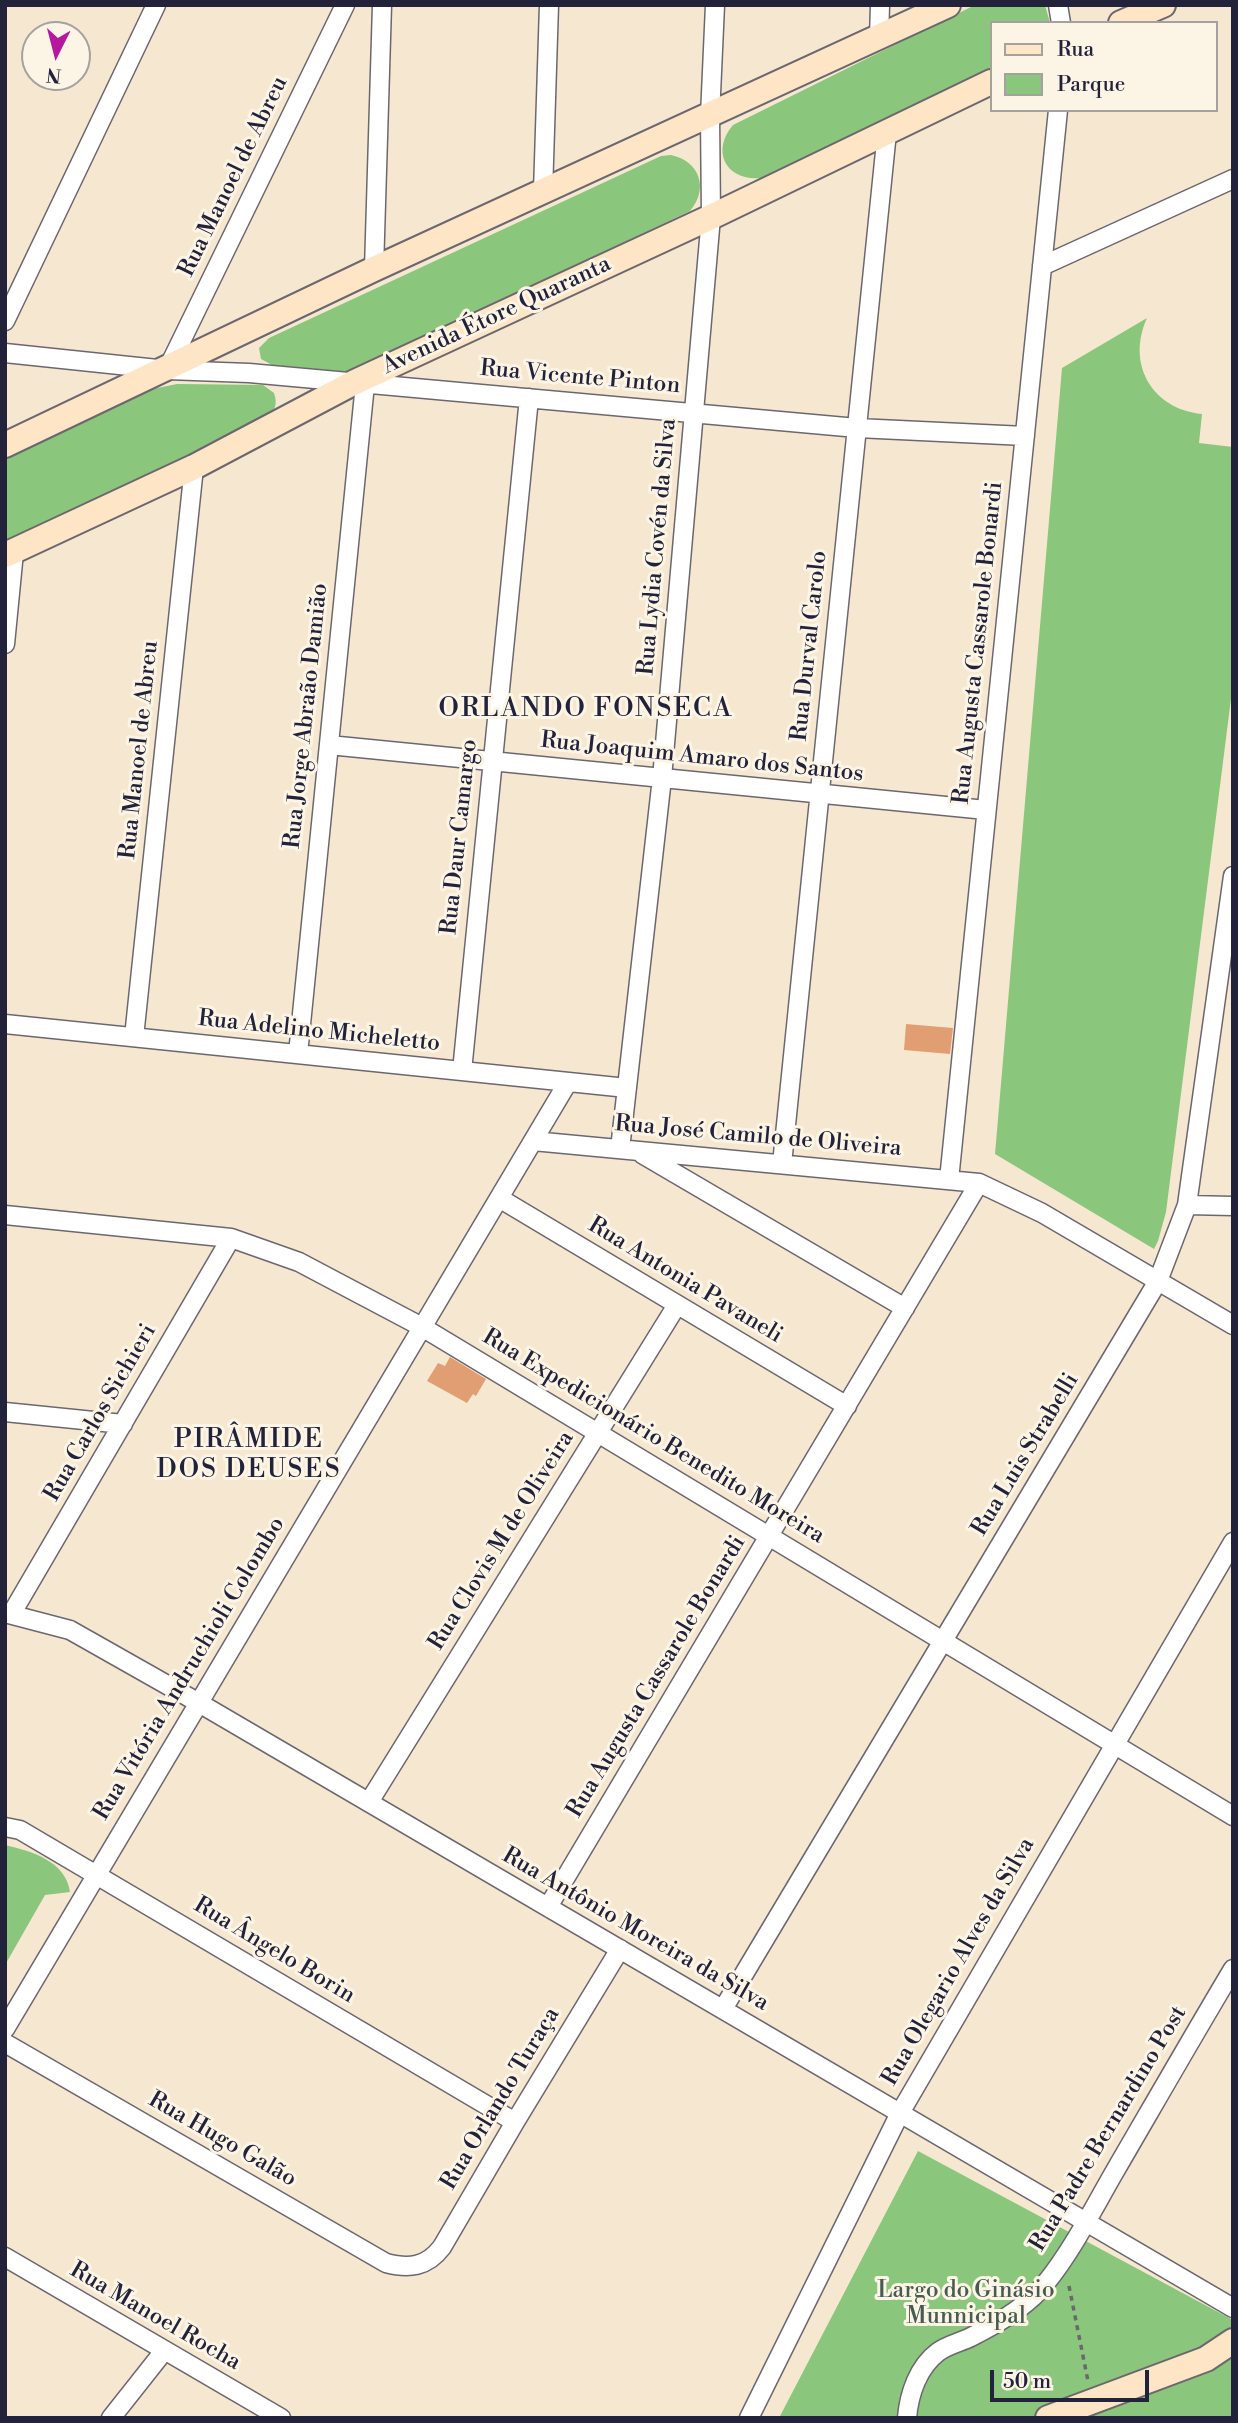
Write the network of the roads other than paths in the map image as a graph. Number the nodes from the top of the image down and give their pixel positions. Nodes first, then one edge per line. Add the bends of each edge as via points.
1 (156, 5) edge
2 (345, 5) edge
3 (382, 5) edge
4 (549, 5) edge
5 (715, 5) edge
6 (880, 5) edge
7 (947, 5) edge
8 (1163, 5) edge
9 (1126, 21) edge
10 (879, 38) junction
11 (990, 82) edge
12 (1058, 112) edge
13 (710, 116) junction
14 (887, 132) junction
15 (1233, 179) edge
16 (543, 192) junction
17 (711, 217) junction
18 (1042, 266) junction
19 (374, 269) junction
20 (5, 321) edge
21 (5, 353) edge
22 (167, 370) junction
23 (359, 383) junction
24 (529, 398) junction
25 (694, 413) junction
26 (857, 428) junction
27 (1025, 436) junction
28 (5, 445) edge
29 (194, 467) junction
30 (9, 554) edge
31 (5, 644) edge
32 (329, 745) junction
33 (492, 761) junction
34 (662, 778) junction
35 (820, 794) junction
36 (986, 810) junction
37 (1233, 876) edge
38 (5, 1024) edge
39 (134, 1037) junction
40 (298, 1054) junction
41 (461, 1071) junction
42 (568, 1082) junction
43 (627, 1088) junction
44 (533, 1141) junction
45 (629, 1150) junction
46 (782, 1164) junction
47 (949, 1180) junction
48 (979, 1183) junction
49 (499, 1198) junction
50 (1186, 1205) junction
51 (1233, 1206) edge
52 (5, 1215) edge
53 (231, 1238) junction
54 (1158, 1281) junction
55 (677, 1305) junction
56 (905, 1308) junction
57 (1233, 1325) edge
58 (422, 1326) junction
59 (847, 1405) junction
60 (5, 1412) edge
61 (123, 1423) junction
62 (598, 1433) junction
63 (769, 1536) junction
64 (1233, 1542) edge
65 (9, 1613) edge
66 (943, 1641) junction
67 (199, 1703) junction
68 (1114, 1744) junction
69 (369, 1802) junction
70 (1233, 1816) edge
71 (5, 1827) edge
72 (97, 1875) junction
73 (548, 1907) junction
74 (620, 1949) junction
75 (1233, 1969) edge
76 (723, 2010) junction
77 (5, 2029) edge
78 (5, 2043) edge
79 (900, 2113) junction
80 (515, 2122) junction
81 (1085, 2221) junction
82 (5, 2257) edge
83 (418, 2266) joint
84 (1233, 2308) edge
85 (1233, 2341) edge
86 (164, 2351) junction
87 (111, 2418) edge
88 (281, 2418) edge
89 (749, 2418) edge
90 (907, 2418) edge
91 (1048, 2418) edge

1 - 20 street
2 - 22 street, Rua Manoel de Abreu
3 - 19 street
4 - 16 street
5 - 13 street, Rua Lydia Covén da Silva
6 - 10 street
7 - 10 street
8 - 9 street
10 - 13 street
11 - 14 street, Avenida Étore Quaranta
12 - 18 street, Rua Augusta Cassarole Bonardi
13 - 16 street
13 - 17 street, Rua Lydia Covén da Silva
14 - 17 street, Avenida Étore Quaranta
14 - 26 street, Rua Durval Carolo
15 - 18 street
16 - 19 street
17 - 23 street, Avenida Étore Quaranta
17 - 25 street, Rua Lydia Covén da Silva
18 - 27 street, Rua Augusta Cassarole Bonardi
19 - 22 street
21 - 22 street, Rua Vicente Pinton
22 - 23 street, Rua Vicente Pinton
22 - 28 street
23 - 24 street, Rua Vicente Pinton
23 - 29 street, Avenida Étore Quaranta
23 - 32 street, Rua Jorge Abraão Damião
24 - 25 street, Rua Vicente Pinton
24 - 33 street, Rua Daur Camargo
25 - 26 street, Rua Vicente Pinton
25 - 34 street, Rua Lydia Covén da Silva
26 - 27 street, Rua Vicente Pinton
26 - 35 street, Rua Durval Carolo
27 - 36 street, Rua Augusta Cassarole Bonardi
29 - 30 street, Avenida Étore Quaranta
29 - 39 street, Rua Manoel de Abreu
30 - 31 street
32 - 33 street, Rua Joaquim Amaro dos Santos
32 - 40 street, Rua Jorge Abraão Damião
33 - 34 street, Rua Joaquim Amaro dos Santos
33 - 41 street, Rua Daur Camargo
34 - 35 street, Rua Joaquim Amaro dos Santos
34 - 43 street, Rua Lydia Covén da Silva
35 - 36 street, Rua Joaquim Amaro dos Santos
35 - 46 street, Rua Durval Carolo
36 - 47 street, Rua Augusta Cassarole Bonardi
37 - 50 street, Rua Luis Strabelli
38 - 39 street, Rua Adelino Micheletto
39 - 40 street, Rua Adelino Micheletto
40 - 41 street, Rua Adelino Micheletto
41 - 42 street, Rua Adelino Micheletto
42 - 43 street, Rua Adelino Micheletto
42 - 44 street, Rua Vitória Andruchioli Colombo
43 - 45 street, Rua Lydia Covén da Silva
44 - 45 street, Rua José Camilo de Oliveira
44 - 49 street, Rua Vitória Andruchioli Colombo
45 - 46 street, Rua José Camilo de Oliveira
45 - 56 street
46 - 47 street, Rua José Camilo de Oliveira
47 - 48 street, Rua José Camilo de Oliveira
48 - 54 street, Rua José Camilo de Oliveira via 1042,1213
48 - 56 street, Rua Augusta Cassarole Bonardi
49 - 55 street, Rua Antonia Pavaneli
49 - 58 street, Rua Vitória Andruchioli Colombo
50 - 51 street
50 - 54 street, Rua Luis Strabelli
52 - 53 street, Rua Expedicionário Benedito Moreira
53 - 58 street, Rua Expedicionário Benedito Moreira via 299,1262
53 - 61 street, Rua Carlos Sichieri
54 - 57 street, Rua José Camilo de Oliveira
54 - 66 street, Rua Luis Strabelli
55 - 59 street, Rua Antonia Pavaneli
55 - 62 street, Rua Clovis M de Oliveira
56 - 59 street, Rua Augusta Cassarole Bonardi
58 - 62 street, Rua Expedicionário Benedito Moreira
58 - 67 street, Rua Vitória Andruchioli Colombo
59 - 63 street, Rua Augusta Cassarole Bonardi
60 - 61 street
61 - 65 street, Rua Carlos Sichieri
62 - 63 street, Rua Expedicionário Benedito Moreira
62 - 69 street, Rua Clovis M de Oliveira
63 - 66 street, Rua Expedicionário Benedito Moreira
63 - 73 street, Rua Augusta Cassarole Bonardi
64 - 68 street, Rua Olegario Alves da Silva
65 - 67 street, Rua Antônio Moreira da Silva via 70,1630
66 - 68 street, Rua Expedicionário Benedito Moreira
66 - 76 street, Rua Luis Strabelli
67 - 69 street, Rua Antônio Moreira da Silva
67 - 72 street, Rua Vitória Andruchioli Colombo
68 - 70 street, Rua Expedicionário Benedito Moreira
68 - 79 street, Rua Olegario Alves da Silva
69 - 73 street, Rua Antônio Moreira da Silva
71 - 72 street, Rua Ângelo Borin via 20,1830
72 - 77 street, Rua Vitória Andruchioli Colombo
72 - 80 street, Rua Ângelo Borin
73 - 74 street, Rua Antônio Moreira da Silva
74 - 76 street, Rua Antônio Moreira da Silva
74 - 80 street, Rua Orlando Turaça
75 - 81 street, Rua Padre Bernardino Post
76 - 79 street, Rua Antônio Moreira da Silva
78 - 83 street, Rua Hugo Galão via 386,2263
79 - 81 street, Rua Antônio Moreira da Silva
79 - 89 street, Rua Olegario Alves da Silva
80 - 83 street, Rua Orlando Turaça via 442,2247 428,2263
81 - 84 street, Rua Antônio Moreira da Silva
81 - 90 street, Rua Padre Bernardino Post via 1044,2285 1026,2302 979,2333 939,2351 925,2366 916,2380
82 - 86 street, Rua Manoel Rocha
85 - 91 street via 1206,2358
86 - 87 street
86 - 88 street, Rua Manoel Rocha

